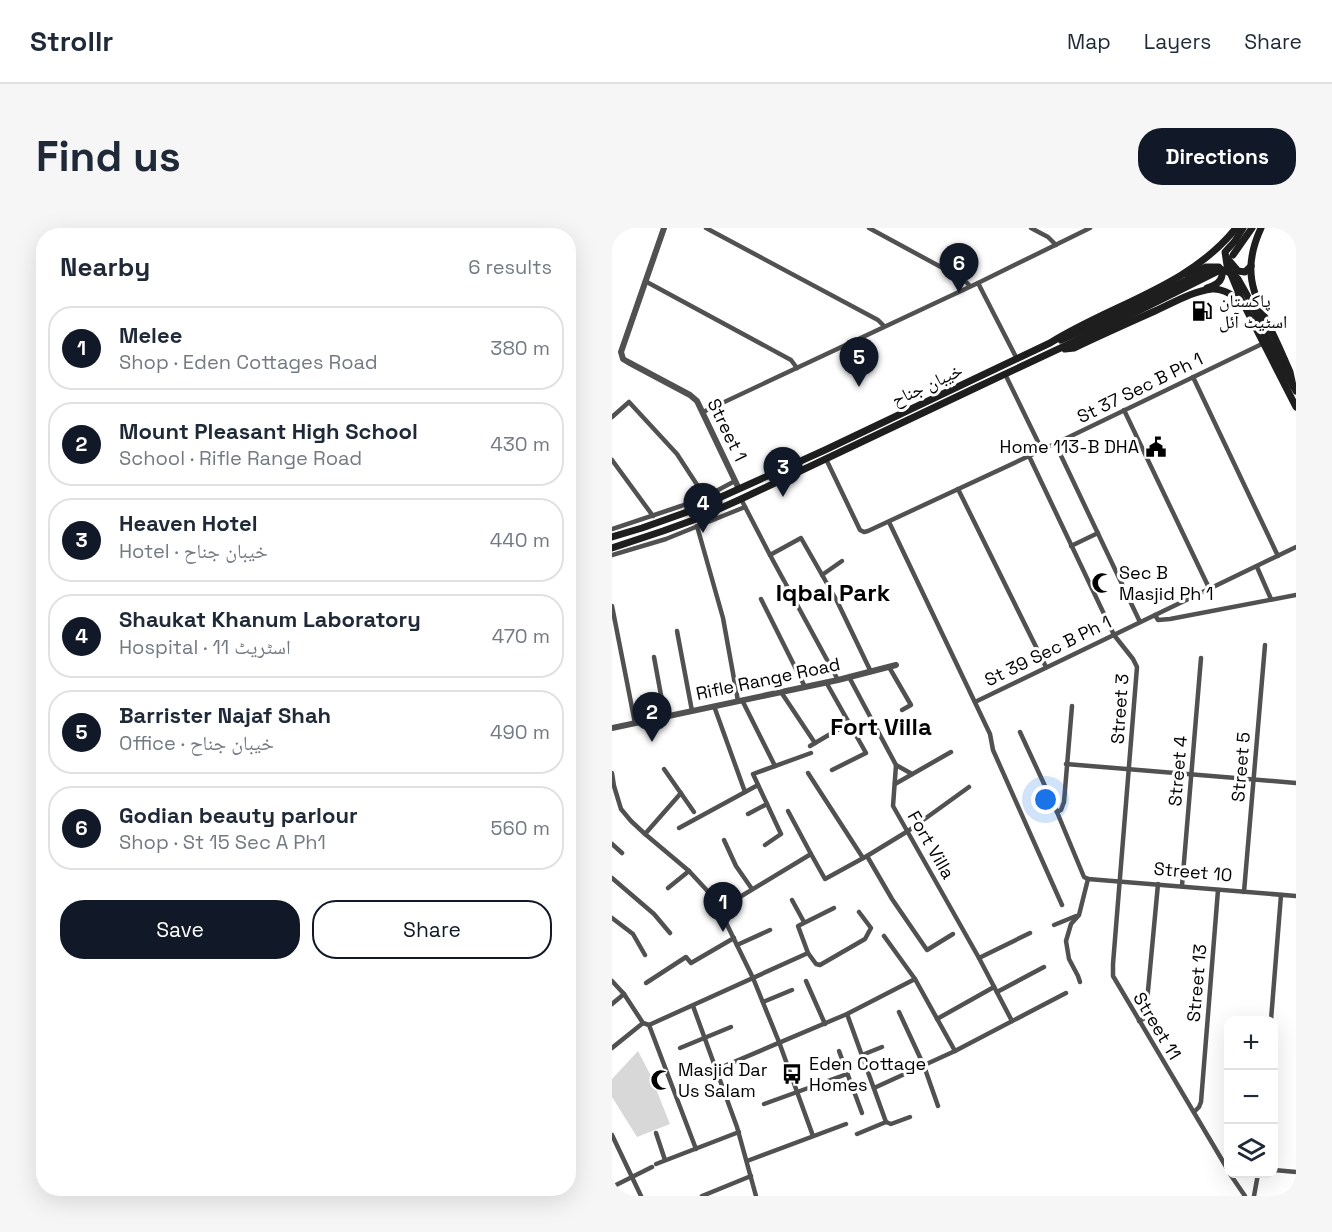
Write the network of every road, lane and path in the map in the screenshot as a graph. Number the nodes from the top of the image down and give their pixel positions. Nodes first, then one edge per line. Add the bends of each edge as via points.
1 (664, 228) edge
2 (706, 228) edge
3 (869, 228) edge
4 (1031, 228) edge
5 (1090, 228) edge
6 (1236, 228) edge
7 (1243, 228) edge
8 (1252, 228) edge
9 (1261, 228) edge
10 (1056, 245) junction
11 (1229, 256) junction
12 (1251, 266) junction
13 (1218, 271) dead end
14 (1179, 277) junction
15 (645, 281) junction
16 (978, 282) junction
17 (970, 286) junction
18 (1200, 292) junction
19 (1242, 301) junction
20 (884, 326) junction
21 (1050, 343) junction
22 (1264, 343) junction
23 (1053, 351) junction
24 (1017, 359) junction
25 (797, 368) junction
26 (1005, 374) junction
27 (1193, 377) junction
28 (1295, 389) edge
29 (1296, 407) edge
30 (1124, 410) junction
31 (703, 412) junction
32 (612, 417) edge
33 (1055, 443) junction
34 (1042, 450) junction
35 (1029, 456) junction
36 (826, 459) junction
37 (612, 460) edge
38 (735, 481) junction
39 (739, 489) junction
40 (958, 489) junction
41 (705, 497) junction
42 (743, 503) junction
43 (653, 516) junction
44 (889, 522) junction
45 (698, 526) junction
46 (612, 528) edge
47 (1098, 533) junction
48 (612, 537) edge
49 (1071, 546) junction
50 (612, 548) edge
51 (1296, 548) edge
52 (612, 555) edge
53 (770, 555) junction
54 (1278, 556) junction
55 (842, 561) dead end
56 (1257, 567) junction
57 (822, 575) junction
58 (1210, 590) junction
59 (1296, 595) edge
60 (761, 599) dead end
61 (1271, 599) junction
62 (612, 606) edge
63 (1155, 615) junction
64 (1140, 622) junction
65 (677, 631) dead end
66 (1114, 635) junction
67 (1265, 645) dead end
68 (654, 657) dead end
69 (1201, 658) dead end
70 (892, 666) joint
71 (1046, 667) junction
72 (871, 672) junction
73 (849, 677) junction
74 (838, 680) junction
75 (826, 682) junction
76 (806, 687) junction
77 (781, 692) junction
78 (740, 701) junction
79 (975, 702) junction
80 (714, 706) junction
81 (1071, 706) dead end
82 (902, 710) dead end
83 (692, 711) junction
84 (665, 717) junction
85 (635, 723) junction
86 (849, 723) junction
87 (612, 728) edge
88 (1020, 732) dead end
89 (951, 752) dead end
90 (811, 753) dead end
91 (1066, 764) junction
92 (896, 765) junction
93 (775, 766) junction
94 (664, 769) dead end
95 (1129, 769) junction
96 (832, 770) dead end
97 (612, 772) edge
98 (808, 773) dead end
99 (912, 774) junction
100 (1192, 774) junction
101 (1253, 780) junction
102 (1296, 783) edge
103 (895, 784) junction
104 (758, 785) junction
105 (613, 786) edge
106 (969, 788) dead end
107 (745, 792) junction
108 (681, 793) junction
109 (767, 804) junction
110 (788, 811) dead end
111 (694, 812) dead end
112 (1057, 812) junction
113 (748, 814) dead end
114 (679, 828) dead end
115 (908, 831) junction
116 (645, 834) junction
117 (724, 840) dead end
118 (612, 844) edge
119 (765, 845) dead end
120 (622, 853) dead end
121 (811, 854) junction
122 (865, 857) junction
123 (689, 870) junction
124 (612, 878) edge
125 (1088, 879) junction
126 (1120, 881) junction
127 (1158, 884) junction
128 (1182, 886) junction
129 (668, 888) dead end
130 (752, 889) junction
131 (1218, 890) junction
132 (1244, 892) junction
133 (1281, 896) junction
134 (1296, 896) edge
135 (792, 900) dead end
136 (1062, 905) dead end
137 (834, 908) dead end
138 (720, 909) junction
139 (859, 912) dead end
140 (1079, 915) junction
141 (612, 918) edge
142 (804, 922) junction
143 (1054, 925) dead end
144 (770, 930) dead end
145 (670, 933) dead end
146 (1030, 933) dead end
147 (953, 934) dead end
148 (884, 936) dead end
149 (734, 938) junction
150 (737, 945) junction
151 (808, 952) junction
152 (645, 955) dead end
153 (980, 958) junction
154 (1044, 968) dead end
155 (753, 978) junction
156 (915, 978) junction
157 (612, 981) edge
158 (806, 981) dead end
159 (1080, 982) dead end
160 (645, 983) dead end
161 (994, 987) junction
162 (792, 990) dead end
163 (997, 992) junction
164 (624, 993) junction
165 (1066, 993) dead end
166 (763, 1002) junction
167 (612, 1004) edge
168 (693, 1006) junction
169 (899, 1012) dead end
170 (847, 1014) junction
171 (1271, 1016) edge
172 (937, 1019) junction
173 (1012, 1021) junction
174 (1139, 1021) junction
175 (646, 1024) junction
176 (825, 1024) junction
177 (731, 1027) dead end
178 (704, 1038) junction
179 (779, 1042) junction
180 (882, 1047) dead end
181 (612, 1048) edge
182 (680, 1048) dead end
183 (839, 1050) dead end
184 (955, 1051) junction
185 (862, 1055) junction
186 (924, 1066) junction
187 (716, 1070) junction
188 (847, 1074) junction
189 (874, 1088) junction
190 (797, 1092) junction
191 (764, 1104) dead end
192 (938, 1106) dead end
193 (1194, 1112) junction
194 (862, 1113) dead end
195 (910, 1117) dead end
196 (886, 1122) junction
197 (846, 1124) dead end
198 (738, 1129) junction
199 (656, 1133) dead end
200 (857, 1134) dead end
201 (813, 1136) junction
202 (613, 1139) edge
203 (696, 1149) junction
204 (666, 1160) junction
205 (747, 1161) junction
206 (1224, 1163) edge
207 (1278, 1170) edge
208 (1296, 1172) edge
209 (751, 1176) junction
210 (632, 1177) junction
211 (1233, 1178) edge
212 (1257, 1178) edge
213 (612, 1187) edge
214 (641, 1196) edge
215 (702, 1196) edge
216 (756, 1196) edge
217 (1245, 1196) edge
218 (1254, 1196) edge

1 - 15 street
2 - 20 street
3 - 17 street
4 - 10 street
5 - 10 street
6 - 14 main road, خیبان جناح via 1214,252
7 - 11 main road via 1226,250
8 - 11 main road
9 - 12 main road
10 - 16 street
11 - 12 main road via 1240,272
11 - 19 main road via 1227,265
12 - 28 main road via 1255,295
13 - 23 main road, خیبان جناح
14 - 18 main road via 1209,266 1220,268 1219,282
14 - 21 main road, خیبان جناح
15 - 25 street via 791,360
15 - 31 street, Street 1 via 621,352 624,359 694,398
16 - 17 street
16 - 24 street
17 - 20 street
18 - 19 main road via 1220,290
18 - 23 main road via 1074,348
19 - 22 main road
20 - 25 street
21 - 24 main road, خیبان جناح
21 - 28 main road, bridge via 1112,318 1208,269 1218,268 1238,279
22 - 27 street, St 37 Sec B Ph 1
22 - 29 main road
23 - 26 main road, خیبان جناح
24 - 39 main road, خیبان جناح
25 - 31 street
26 - 34 street
26 - 36 main road, خیبان جناح
27 - 30 street, St 37 Sec B Ph 1
27 - 54 street
30 - 33 street, St 37 Sec B Ph 1
30 - 58 street
31 - 38 street, Street 1
32 - 41 street via 629,402 677,454
33 - 34 street, St 37 Sec B Ph 1
33 - 47 street
34 - 35 street, St 37 Sec B Ph 1
35 - 40 street, St 37 Sec B Ph 1
35 - 49 street, Street 3
36 - 42 main road, خیبان جناح
36 - 44 street, St 37 Sec B Ph 1 via 860,530
37 - 43 street
38 - 39 street, Street 1
38 - 41 street
39 - 48 main road, خیبان جناح via 690,511
40 - 44 street, St 37 Sec B Ph 1
40 - 71 street
41 - 43 street
42 - 45 street
42 - 50 main road, خیبان جناح
42 - 53 street
43 - 46 street
44 - 79 street
45 - 52 street
45 - 78 street
47 - 49 street
47 - 64 street
49 - 66 street, Street 3
51 - 54 street, St 39 Sec B Ph 1
53 - 57 street via 801,538
53 - 74 street
54 - 56 street, St 39 Sec B Ph 1
55 - 57 street
56 - 58 street, St 39 Sec B Ph 1
56 - 61 street
57 - 72 street
58 - 63 street, St 39 Sec B Ph 1
59 - 61 street
60 - 76 street
61 - 63 street via 1170,620 1158,620
62 - 85 street
63 - 64 street, St 39 Sec B Ph 1
64 - 66 street, St 39 Sec B Ph 1
65 - 83 street
66 - 71 street, St 39 Sec B Ph 1
66 - 95 street, Street 3 via 1133,658 1137,670
67 - 101 street, Street 5
68 - 84 street
69 - 100 street, Street 4
70 - 72 street, Rifle Range Road
70 - 82 street via 911,705
71 - 79 street, St 39 Sec B Ph 1
72 - 73 street, Rifle Range Road
73 - 74 street, Rifle Range Road
73 - 92 street
74 - 75 street, Rifle Range Road
75 - 76 street, Rifle Range Road
75 - 86 street
76 - 77 street, Rifle Range Road
77 - 78 street, Rifle Range Road
77 - 86 street via 812,744
78 - 80 street, Rifle Range Road
78 - 93 street
79 - 136 street
80 - 83 street, Rifle Range Road
80 - 107 street
81 - 91 street
83 - 84 street, Rifle Range Road
84 - 85 street, Rifle Range Road
85 - 87 street, Rifle Range Road
86 - 96 street via 866,753
88 - 112 street
89 - 99 street
90 - 93 street
91 - 95 street
91 - 112 street via 1064,801
92 - 99 street
92 - 103 street, Fort Villa
93 - 104 street via 753,774
94 - 108 street
95 - 100 street
95 - 126 street, Street 3
97 - 105 street
98 - 122 street
99 - 103 street
100 - 101 street
100 - 128 street, Street 4
101 - 102 street
101 - 132 street, Street 5
103 - 115 street, Fort Villa via 893,806
104 - 107 street
104 - 109 street
105 - 116 street via 621,809
106 - 115 street
107 - 114 street
108 - 111 street
108 - 116 street
109 - 113 street
109 - 119 street via 781,834
110 - 121 street
112 - 125 street
115 - 122 street
115 - 153 street, Fort Villa
116 - 123 street
117 - 130 street
118 - 120 street
121 - 122 street via 825,879
121 - 130 street
122 - 147 street via 927,950
123 - 129 street
123 - 138 street
124 - 145 street
125 - 126 street, Street 10
125 - 140 street
126 - 127 street, Street 10
126 - 174 street, Street 11 via 1112,972
127 - 128 street, Street 10
127 - 174 street via 1146,1012
128 - 131 street, Street 10
130 - 138 street
131 - 132 street, Street 10
131 - 193 street, Street 13 via 1201,1102
132 - 133 street, Street 10
133 - 134 street, Street 10
133 - 171 street
135 - 142 street
137 - 142 street
138 - 149 street
139 - 151 street via 871,928 865,939 820,965
140 - 143 street
140 - 159 street via 1071,924 1066,941
141 - 152 street via 633,934
142 - 151 street via 798,926
144 - 150 street
146 - 153 street
148 - 156 street
149 - 150 street
149 - 160 street via 691,963 686,957
150 - 155 street
151 - 155 street
153 - 161 street, Fort Villa
154 - 163 street
155 - 166 street
155 - 168 street
156 - 170 street
156 - 172 street
157 - 164 street
158 - 176 street
161 - 163 street, Fort Villa
161 - 172 street
162 - 166 street
163 - 173 street, Fort Villa
164 - 167 street
164 - 175 street
165 - 173 street
166 - 179 street
168 - 175 street
168 - 178 street
169 - 186 street
170 - 176 street
170 - 185 street
172 - 184 street
173 - 184 street
174 - 193 street, Street 11
175 - 181 street
175 - 203 street
176 - 179 street
177 - 178 street
178 - 182 street
178 - 187 street
179 - 187 street
179 - 190 street
180 - 185 street
183 - 188 street
184 - 186 street
185 - 189 street
186 - 189 street
186 - 192 street
187 - 198 street
188 - 190 street
188 - 194 street
189 - 196 street
190 - 191 street
190 - 201 street
193 - 206 street, Street 11
195 - 196 street
196 - 200 street
197 - 201 street
198 - 203 street
198 - 205 street
199 - 204 street
201 - 205 street
202 - 210 street
203 - 204 street
204 - 210 street
205 - 209 street
207 - 208 street
209 - 215 street
209 - 216 street
210 - 213 street
210 - 214 street
211 - 217 street, Street 11
212 - 218 street

